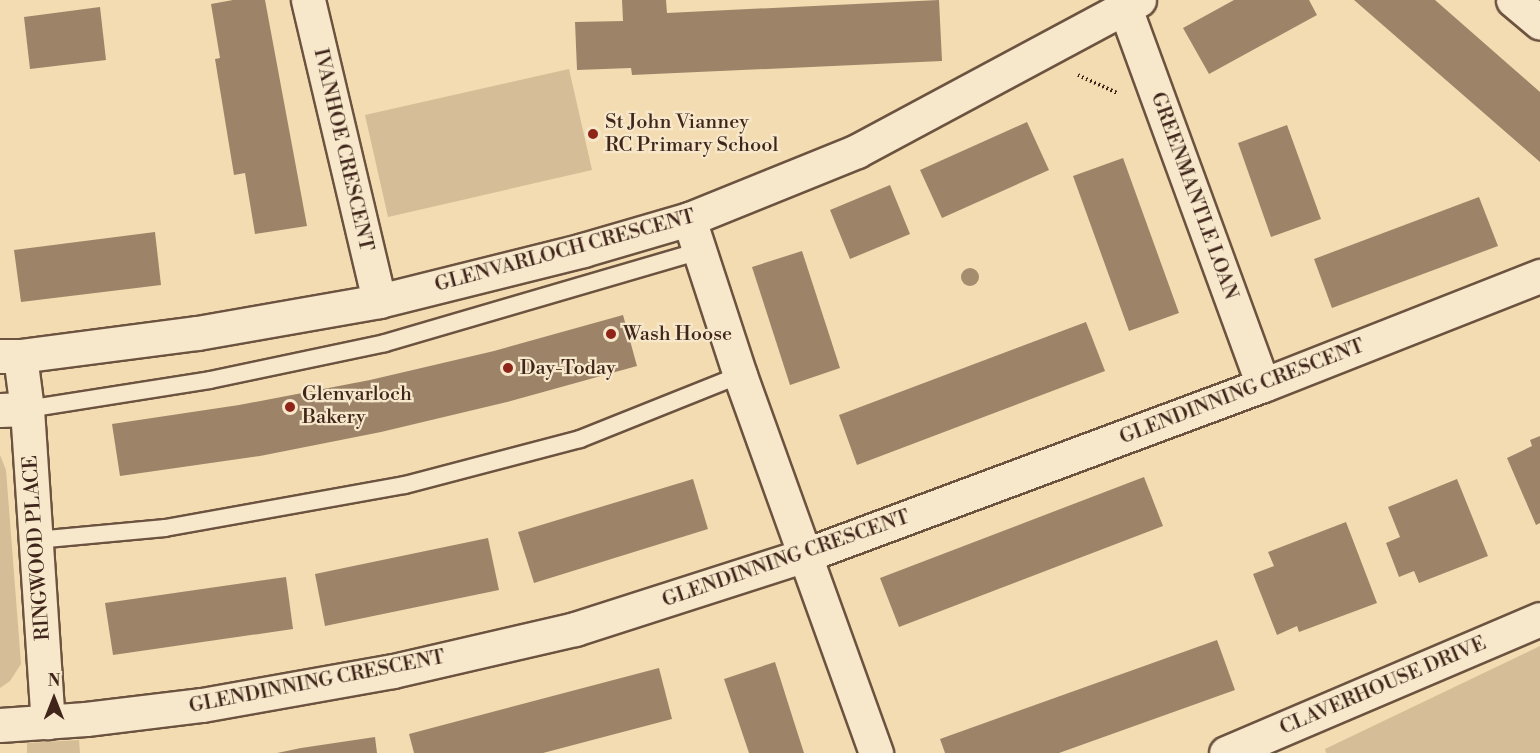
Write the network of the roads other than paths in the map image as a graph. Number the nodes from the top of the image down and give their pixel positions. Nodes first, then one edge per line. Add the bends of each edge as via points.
1 (308, 0) edge
2 (1514, 0) edge
3 (1132, 4) edge
4 (1540, 23) edge
5 (689, 219) junction
6 (699, 251) junction
7 (1540, 276) edge
8 (378, 301) junction
9 (10, 356) edge
10 (740, 375) junction
11 (1263, 385) junction
12 (14, 409) edge
13 (36, 540) junction
14 (803, 556) junction
15 (1540, 619) edge
16 (48, 722) junction
17 (0, 725) edge
18 (876, 753) edge
19 (1226, 753) edge

1 - 8 street, IVANHOE CRESCENT
2 - 4 street
3 - 5 street, GLENVARLOCH CRESCENT via 857,151
3 - 11 street, GREENMANTLE LOAN via 1164,115
5 - 6 street
5 - 8 street, GLENVARLOCH CRESCENT
6 - 10 street
6 - 12 lane via 385,343 210,380
7 - 11 street, GLENDINNING CRESCENT
8 - 9 street, GLENVARLOCH CRESCENT via 198,333
9 - 12 street, GLENVARLOCH CRESCENT
10 - 13 lane via 580,440 405,484 165,528
10 - 14 street
11 - 14 street, GLENDINNING CRESCENT
12 - 13 street, RINGWOOD PLACE
13 - 16 street, RINGWOOD PLACE
14 - 16 street, GLENDINNING CRESCENT via 575,629 393,671 202,705
14 - 18 street
15 - 19 street, CLAVERHOUSE DRIVE
16 - 17 street, GLENDINNING CRESCENT

